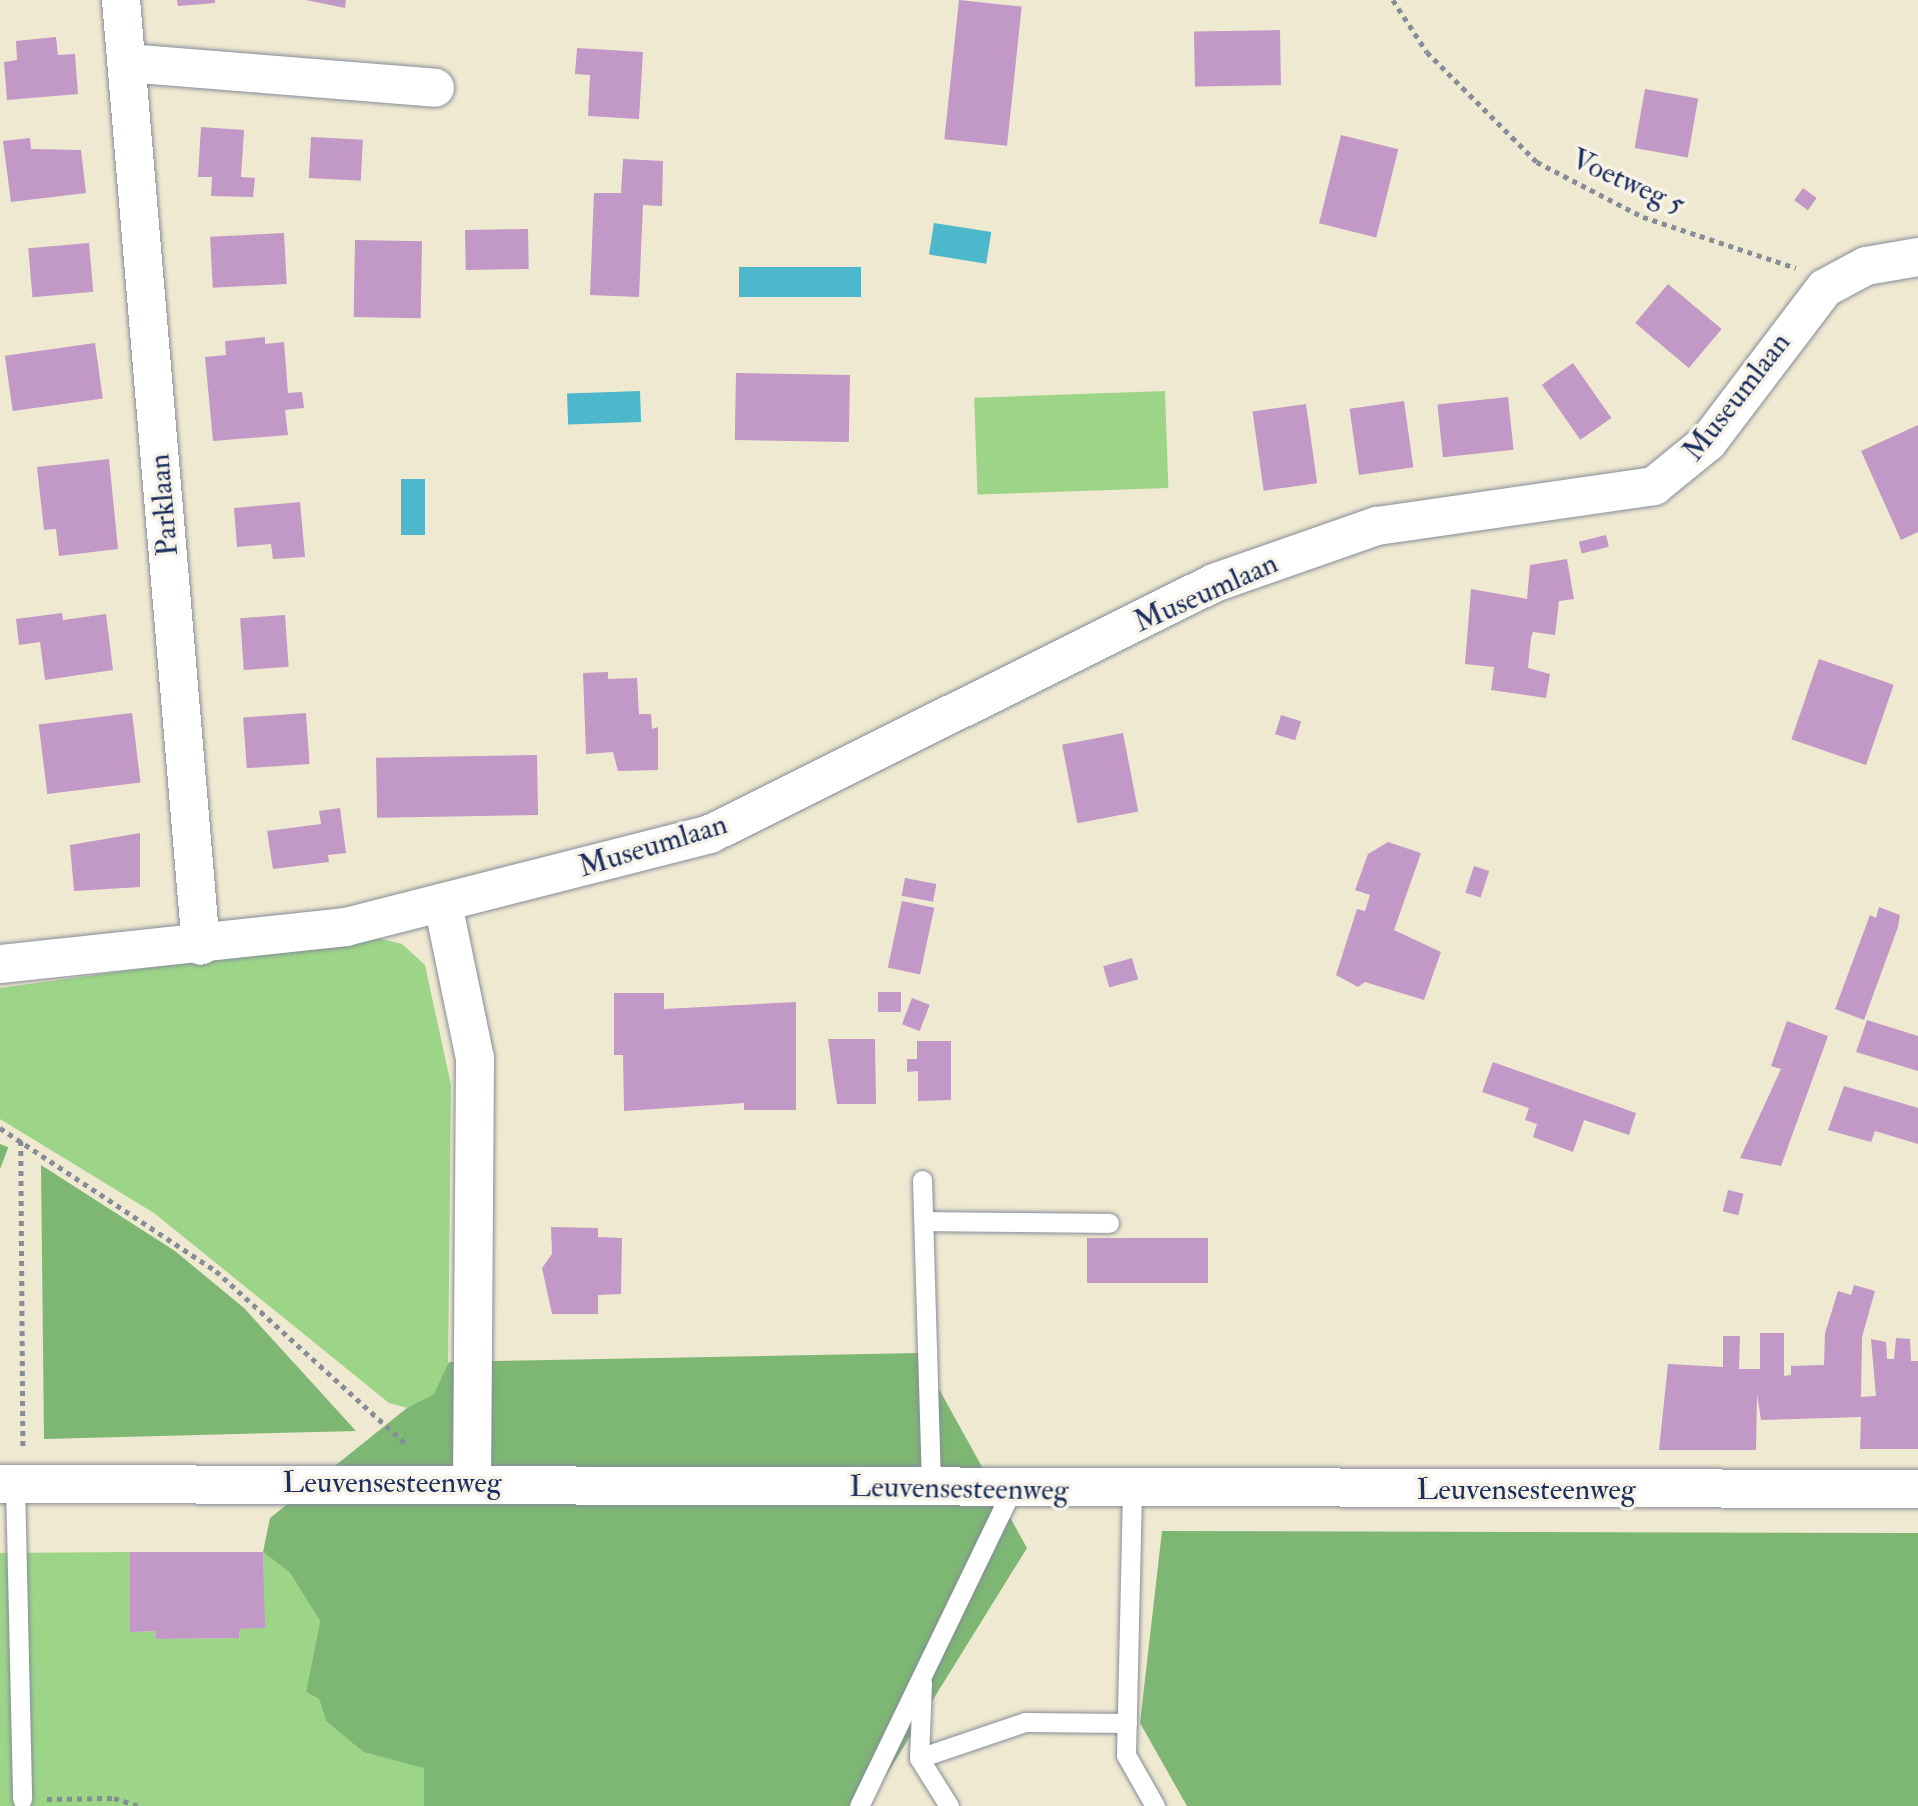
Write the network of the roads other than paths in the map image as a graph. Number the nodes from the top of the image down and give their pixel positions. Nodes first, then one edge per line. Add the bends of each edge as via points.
1 (121, 0) edge
2 (127, 63) junction
3 (435, 88) dead end
4 (1915, 263) edge
5 (443, 904) junction
6 (201, 946) junction
7 (0, 964) edge
8 (922, 1180) dead end
9 (924, 1221) junction
10 (1109, 1223) dead end
11 (459, 1483) junction
12 (13, 1484) edge
13 (931, 1489) junction
14 (1918, 1489) edge
15 (1132, 1490) junction
16 (1011, 1491) junction
17 (923, 1678) junction
18 (1127, 1723) junction
19 (919, 1758) junction
20 (22, 1799) road end
21 (859, 1806) edge
22 (949, 1806) edge
23 (1155, 1806) edge

1 - 2 street, Parklaan
2 - 3 street
2 - 6 street, Parklaan
4 - 5 street, Museumlaan via 1866,266 1825,288 1708,442 1654,486 1377,526 1214,583 710,834
5 - 6 street, Museumlaan via 345,927
5 - 11 street via 475,1058
6 - 7 street, Museumlaan
8 - 9 lane
9 - 10 lane
9 - 13 lane
11 - 12 street, Leuvensesteenweg
11 - 13 street, Leuvensesteenweg
12 - 20 lane
13 - 16 street, Leuvensesteenweg
14 - 15 street, Leuvensesteenweg
15 - 16 street, Leuvensesteenweg
15 - 18 lane
16 - 17 lane
17 - 19 lane
17 - 21 lane via 873,1767
18 - 19 lane via 1025,1722
18 - 23 lane via 1126,1755
19 - 22 lane

